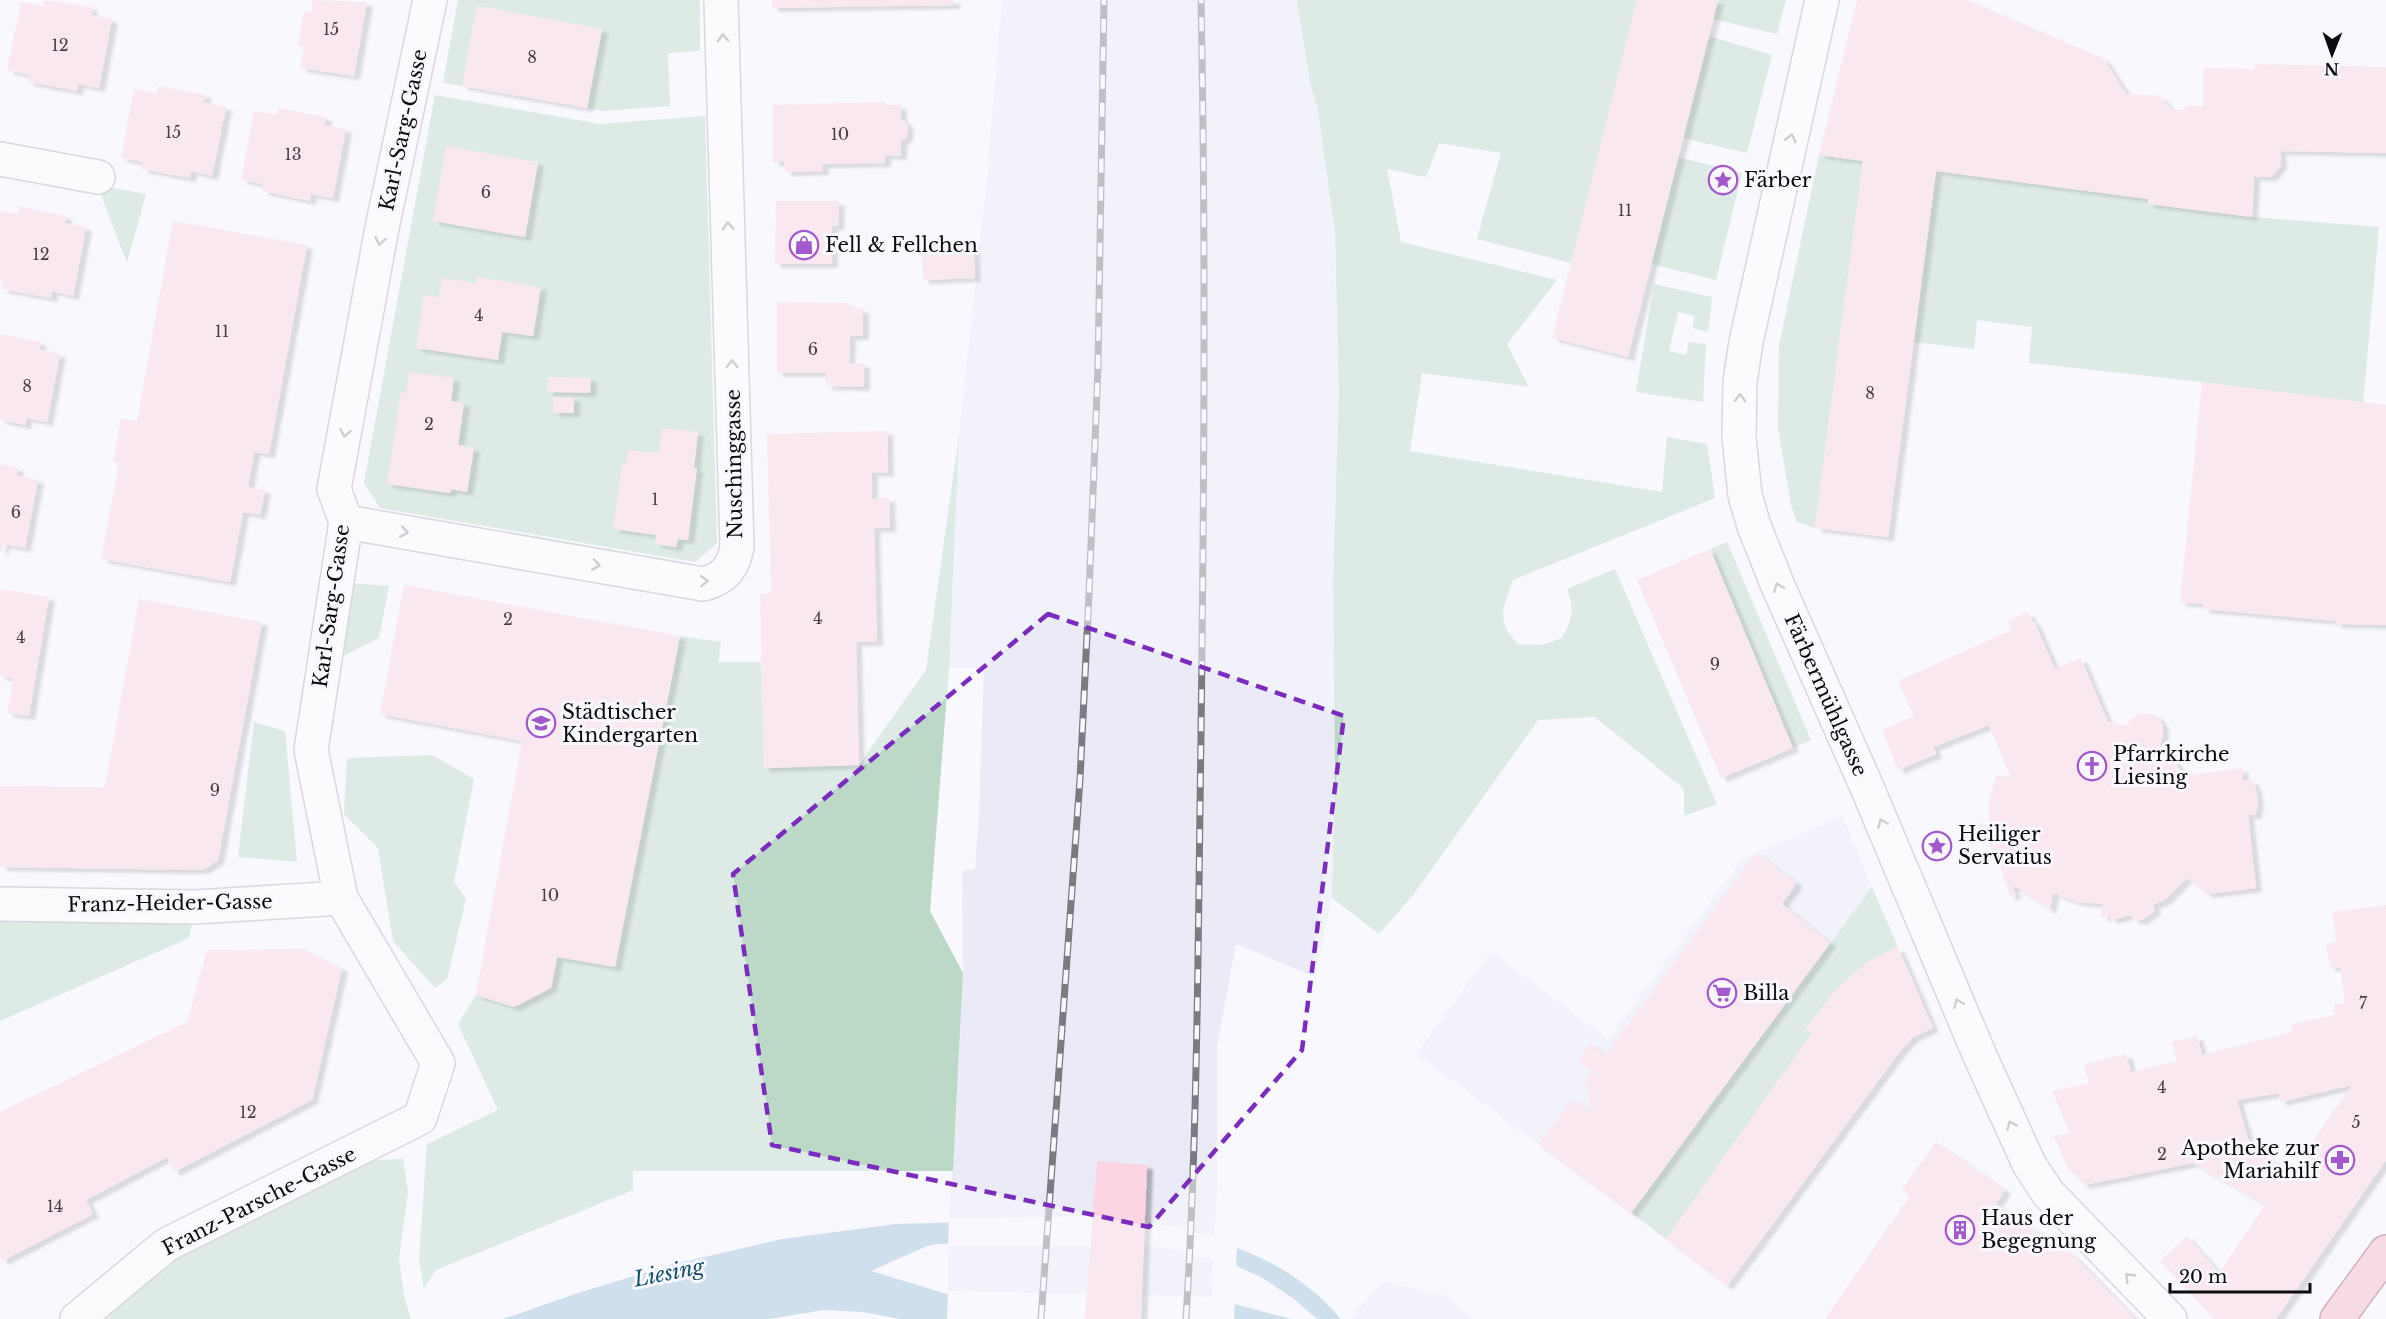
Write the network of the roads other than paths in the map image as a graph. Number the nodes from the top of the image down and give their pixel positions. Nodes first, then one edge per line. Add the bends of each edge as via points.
1 (430, 0) edge
2 (721, 0) edge
3 (1822, 0) edge
4 (0, 159) edge
5 (98, 177) dead end
6 (346, 522) junction
7 (341, 898) junction
8 (0, 904) edge
9 (420, 1118) joint
10 (2386, 1252) edge
11 (77, 1319) edge
12 (2170, 1319) edge
13 (2337, 1319) edge

1 -> 6 street, Karl-Sarg-Gasse via 382,228 334,489
6 -> 2 street, Nuschinggasse via 703,584 716,581 727,572 737,547
12 -> 3 street, Färbermühlgasse via 2048,1193 2029,1164 1778,586 1745,495 1739,437 1740,382 1746,342
4 - 5 street
6 - 7 street, Karl-Sarg-Gasse via 311,750
7 - 8 street, Franz-Heider-Gasse via 195,907
7 - 9 street, Karl-Sarg-Gasse via 438,1063
9 - 11 street, Franz-Parsche-Gasse via 166,1245
10 - 13 main road

